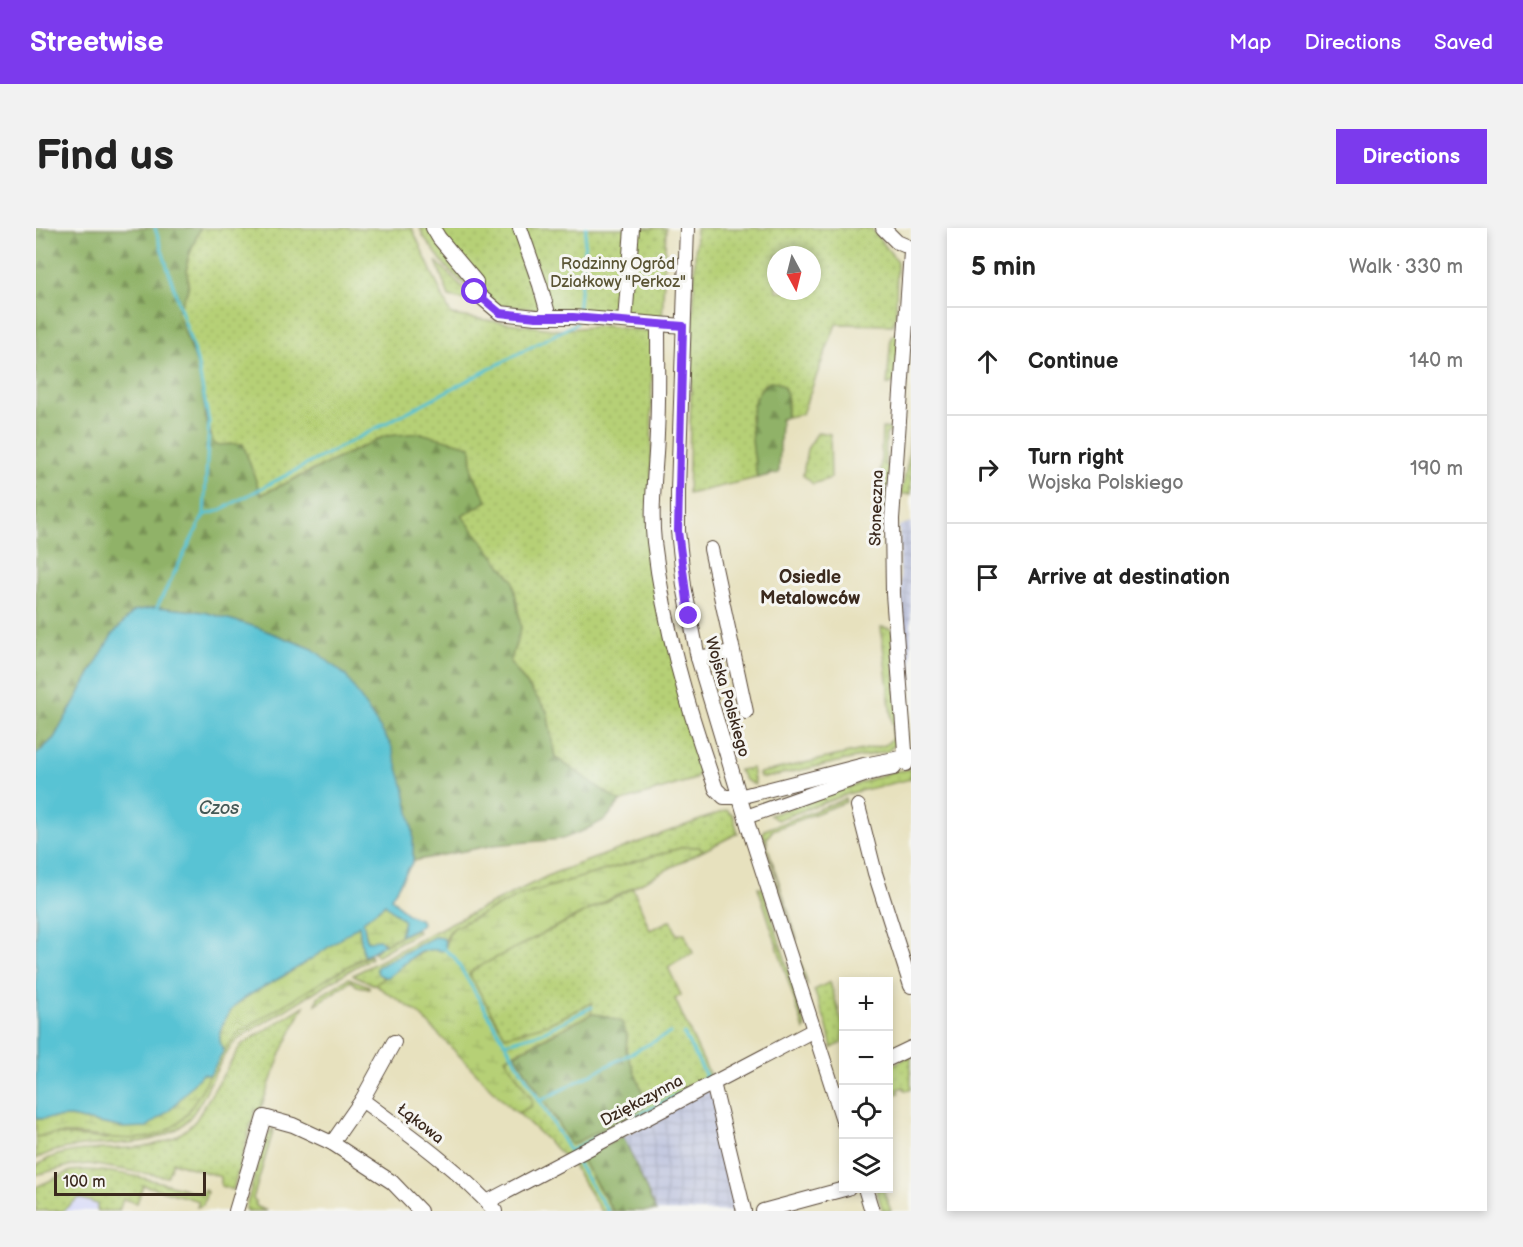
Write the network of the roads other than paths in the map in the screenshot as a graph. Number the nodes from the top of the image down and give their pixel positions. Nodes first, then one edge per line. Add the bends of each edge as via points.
1 (433, 228) edge
2 (520, 228) edge
3 (632, 228) edge
4 (687, 228) edge
5 (883, 228) edge
6 (911, 250) edge
7 (549, 317) junction
8 (625, 321) junction
9 (658, 324) junction
10 (683, 326) junction
11 (711, 549) dead end
12 (732, 652) junction
13 (698, 658) junction
14 (746, 712) dead end
15 (908, 761) edge
16 (739, 797) junction
17 (858, 806) dead end
18 (746, 817) junction
19 (911, 986) edge
20 (814, 1030) junction
21 (394, 1042) dead end
22 (911, 1048) edge
23 (893, 1057) edge
24 (712, 1083) junction
25 (838, 1084) edge
26 (362, 1100) junction
27 (332, 1143) junction
28 (839, 1190) edge
29 (867, 1193) edge
30 (491, 1206) edge
31 (236, 1211) edge
32 (420, 1211) edge
33 (744, 1211) edge
34 (763, 1211) edge
35 (872, 1211) edge

1 - 7 street via 476,282 475,292 500,313
2 - 7 street
3 - 8 street
4 - 10 street, Wojska Polskiego
5 - 6 street
6 - 15 street, Słoneczna via 892,519 892,594
7 - 8 street
8 - 9 street
9 - 10 street
9 - 16 street via 653,505 657,561 679,675 716,789 724,797
10 - 13 street, Wojska Polskiego via 678,531
11 - 12 street
12 - 13 street
12 - 14 street
13 - 16 street, Wojska Polskiego
15 - 16 street via 864,765
15 - 18 street
16 - 18 street, Wojska Polskiego
17 - 19 street
18 - 20 street, Wojska Polskiego
20 - 24 street, Dziękczynna
20 - 25 street, Wojska Polskiego
21 - 26 street
22 - 23 street
24 - 30 street, Dziękczynna
24 - 33 street
26 - 27 street
26 - 30 street, Łąkowa
27 - 31 street via 264,1117
27 - 32 street via 392,1182
28 - 34 street
29 - 35 street

